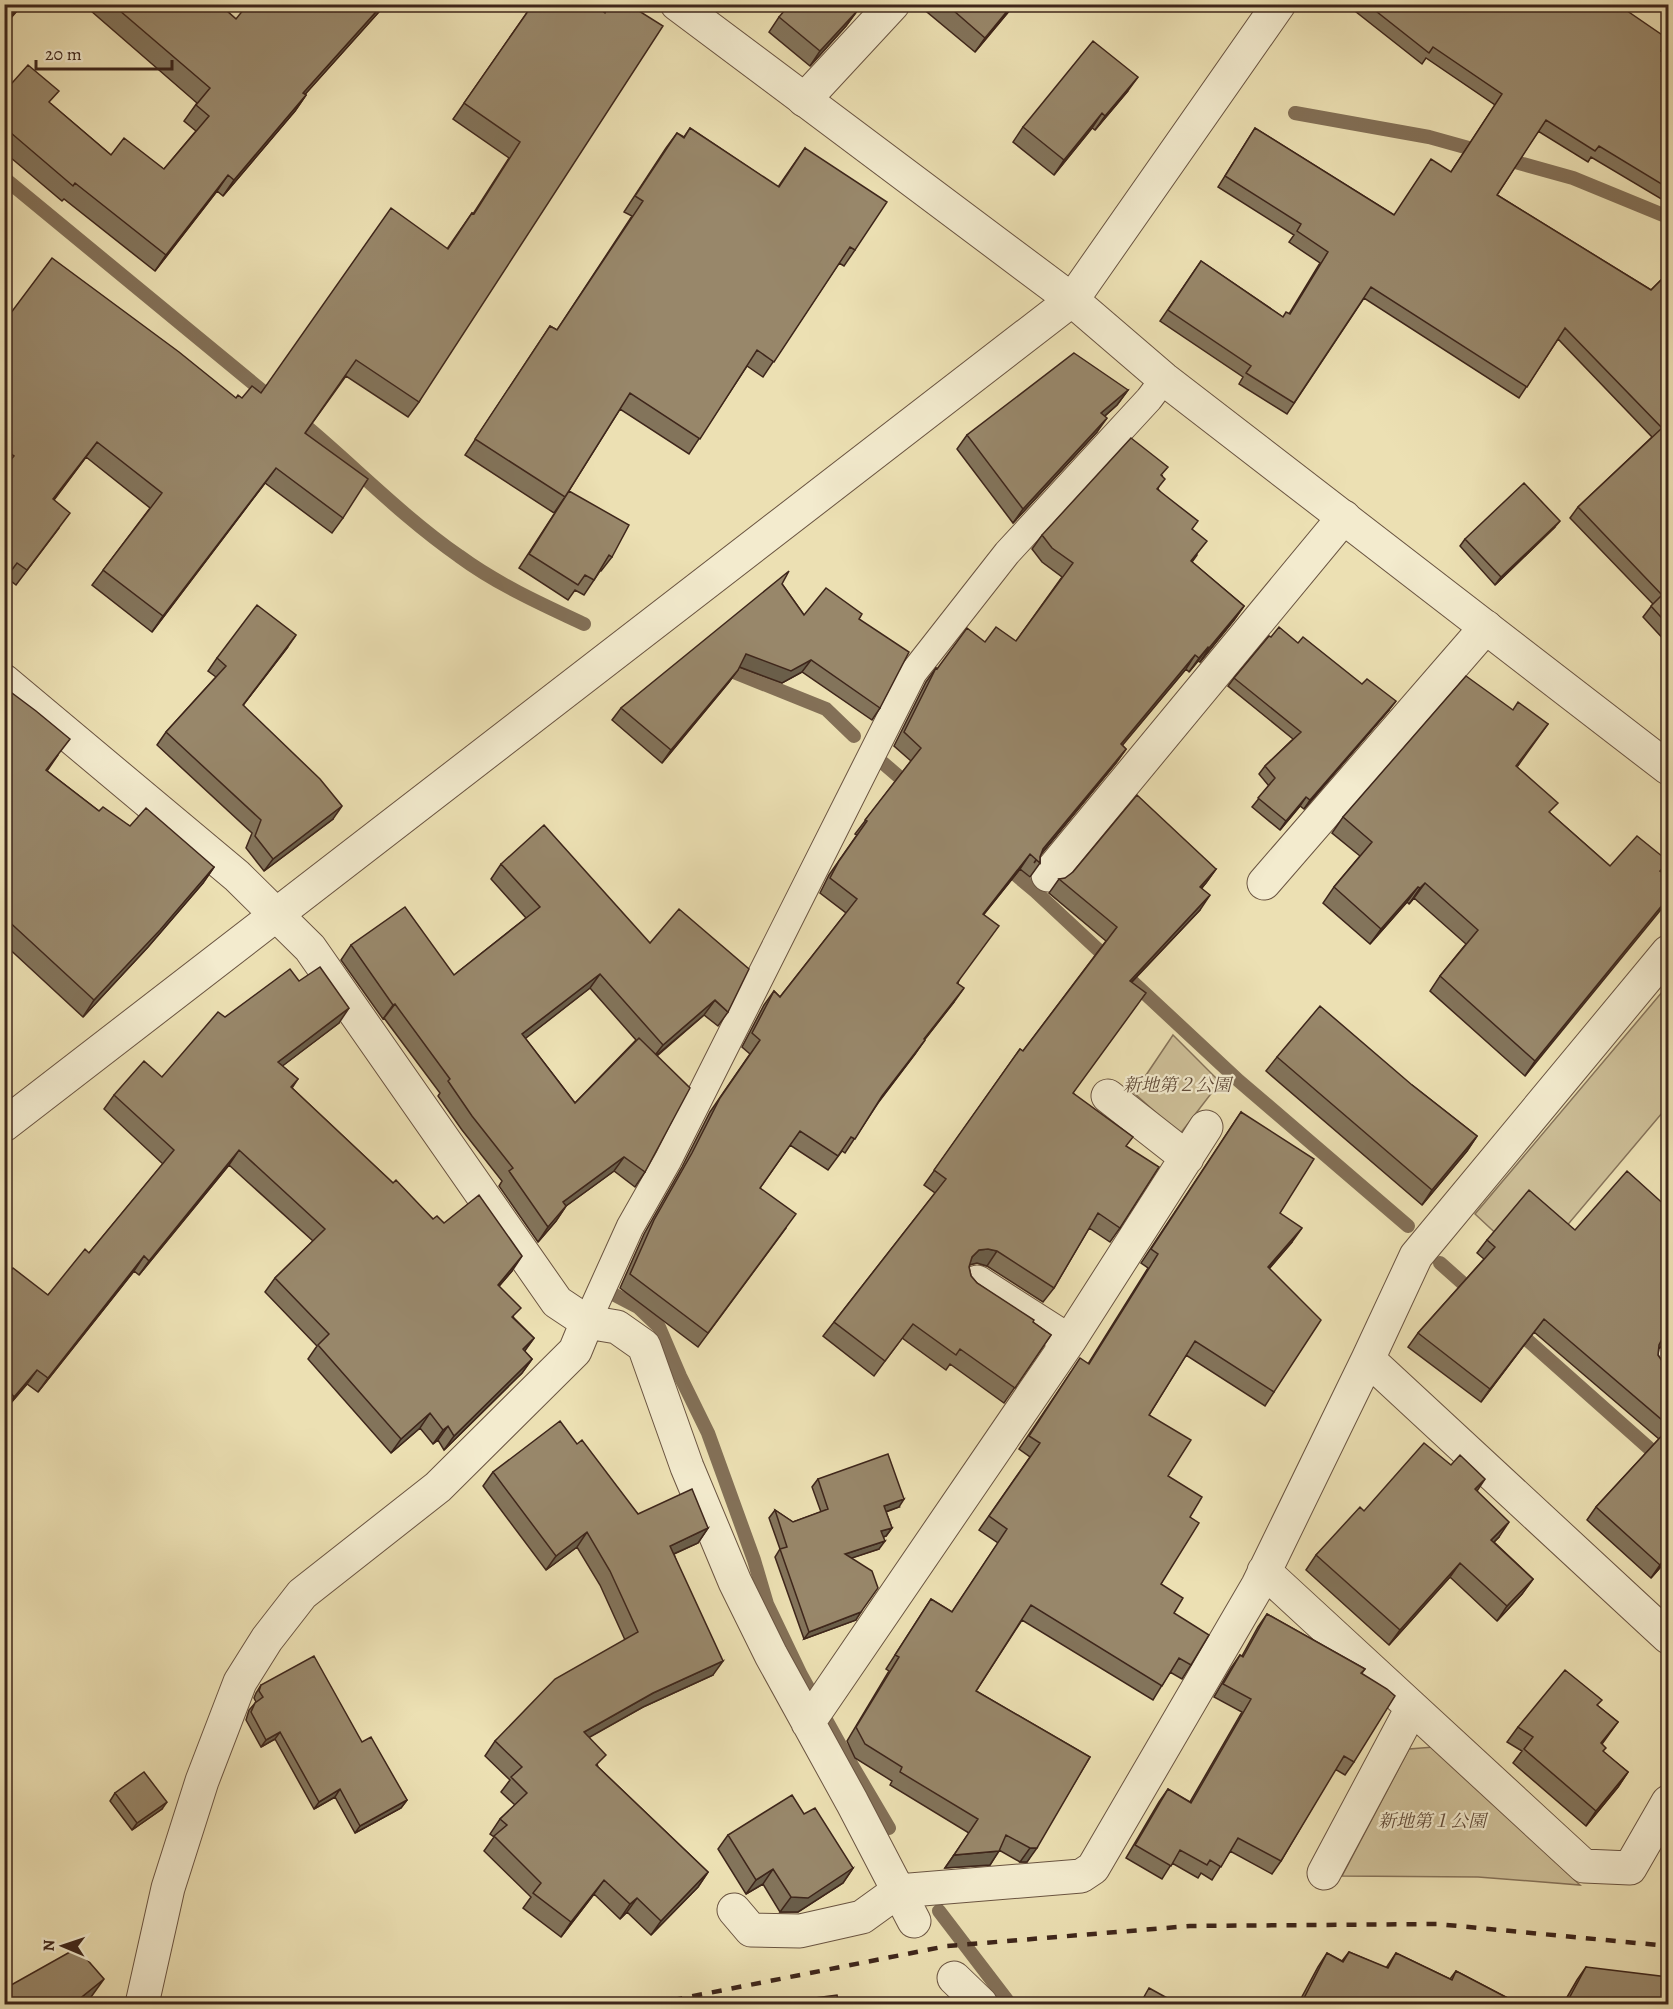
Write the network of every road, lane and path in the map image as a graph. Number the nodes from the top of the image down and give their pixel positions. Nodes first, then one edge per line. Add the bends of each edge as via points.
1 (677, 4) edge
2 (893, 4) edge
3 (1280, 4) edge
4 (804, 100) junction
5 (1072, 300) junction
6 (1164, 379) junction
7 (1344, 517) junction
8 (1486, 627) junction
9 (4, 681) edge
10 (1668, 768) edge
11 (1048, 875) dead end
12 (1264, 883) dead end
13 (277, 914) junction
14 (1668, 952) edge
15 (1108, 1096) dead end
16 (4, 1125) edge
17 (1206, 1127) dead end
18 (1187, 1158) junction
19 (976, 1282) edge
20 (587, 1322) junction
21 (1069, 1341) junction
22 (1368, 1359) junction
23 (1264, 1571) junction
24 (1668, 1637) edge
25 (1412, 1708) junction
26 (808, 1723) junction
27 (1668, 1802) edge
28 (1324, 1873) dead end
29 (898, 1891) junction
30 (734, 1910) dead end
31 (914, 1921) dead end
32 (954, 1978) dead end
33 (142, 2004) edge
34 (981, 2004) edge

1 - 4 street
2 - 4 street
3 - 5 street
4 - 5 street
5 - 6 street
5 - 13 street
6 - 7 street
6 - 20 lane via 1007,554 913,673 668,1160 630,1227
7 - 8 street
7 - 11 street
8 - 10 street
8 - 12 street
9 - 13 street
13 - 16 street
13 - 20 street via 310,948 557,1302
14 - 22 street via 1416,1256
15 - 18 street
17 - 18 street
18 - 21 street
19 - 21 street
20 - 26 street via 617,1327 644,1346 687,1467 735,1582
20 - 33 street via 575,1351 438,1487 302,1594 267,1639 240,1682 202,1781 168,1888
21 - 26 street
22 - 23 street
22 - 24 street
23 - 25 street
23 - 29 street via 1093,1868 1081,1876
25 - 27 street via 1584,1866 1630,1868
25 - 28 street
26 - 29 street
29 - 30 street via 862,1917 800,1931 751,1930
29 - 31 street
32 - 34 street

